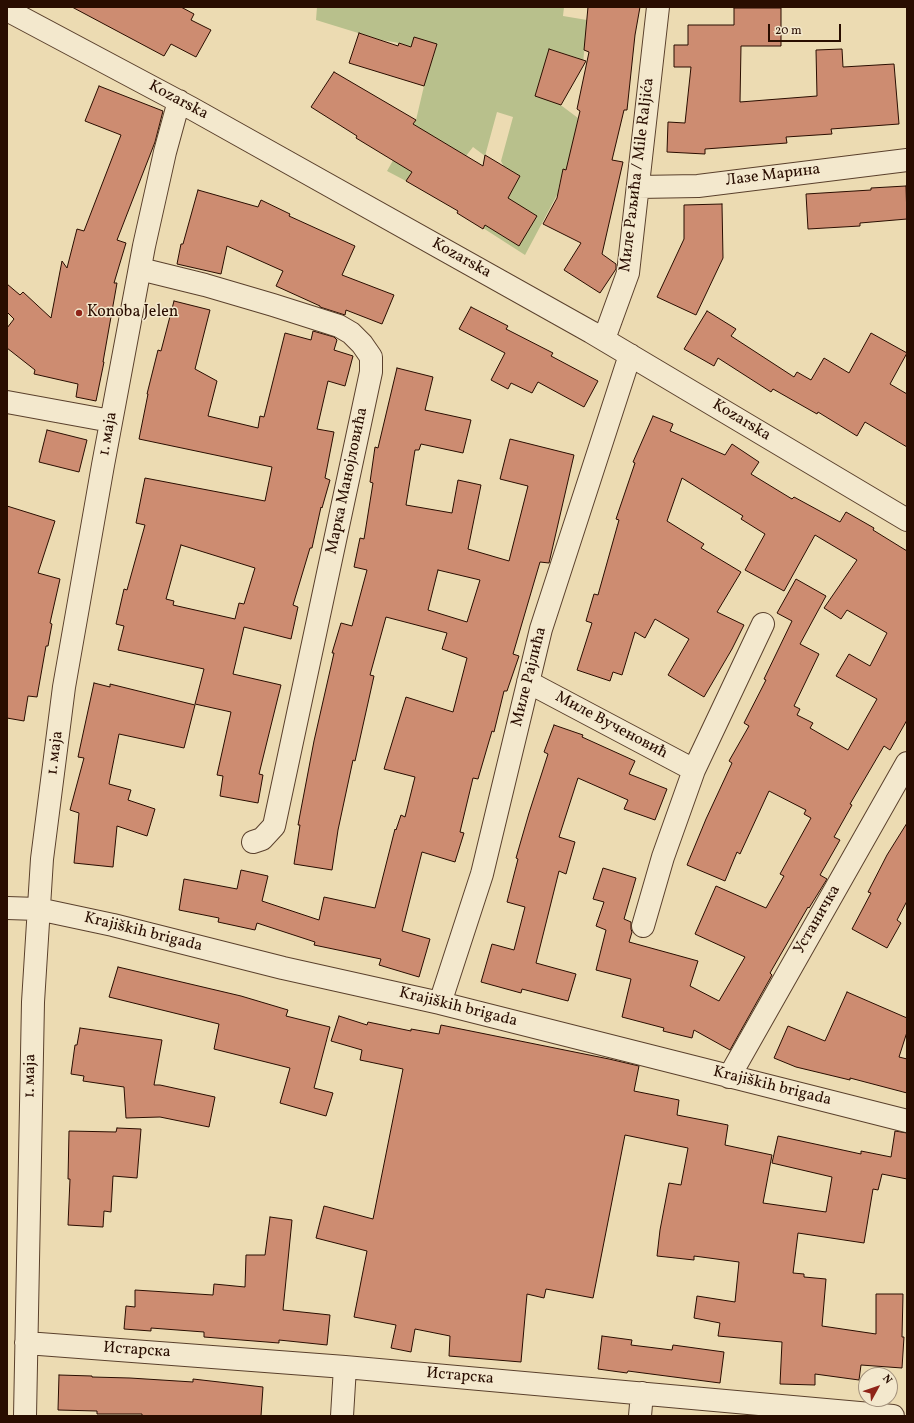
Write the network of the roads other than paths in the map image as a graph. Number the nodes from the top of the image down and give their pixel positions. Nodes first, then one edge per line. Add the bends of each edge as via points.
1 (658, 7) edge
2 (7, 10) edge
3 (179, 101) junction
4 (907, 160) edge
5 (638, 187) junction
6 (140, 269) junction
7 (604, 339) junction
8 (630, 355) junction
9 (7, 402) edge
10 (111, 421) junction
11 (907, 520) edge
12 (763, 624) dead end
13 (528, 682) junction
14 (907, 763) edge
15 (694, 770) junction
16 (253, 842) dead end
17 (7, 908) edge
18 (38, 909) junction
19 (643, 926) dead end
20 (440, 1003) junction
21 (730, 1076) junction
22 (907, 1121) edge
23 (26, 1343) junction
24 (346, 1366) junction
25 (642, 1393) junction
26 (25, 1416) edge
27 (342, 1416) edge
28 (640, 1416) edge
29 (893, 1416) edge

1 - 5 street, Миле Раљића / Mile Raljića
2 - 3 street, Kozarska
3 - 6 street, 1. маја
3 - 7 street, Kozarska
4 - 5 street, Лазе Марина via 698,186
5 - 7 street, Миле Раљића / Mile Raljića via 628,273
6 - 10 street, 1. маја
6 - 16 street, Марка Манојловића via 273,304 339,326 351,333 371,357 371,372 274,826 262,839
7 - 8 street, Kozarska
8 - 11 street, Kozarska
8 - 13 street, Миле Рајлића via 541,629
9 - 10 street
10 - 18 street, 1. маја via 64,687
12 - 15 street
13 - 15 street, Миле Вученовић
13 - 20 street, Миле Рајлића via 482,874
14 - 21 street, Устаничка
15 - 19 street via 663,856
17 - 18 street, Krajiških brigada
18 - 20 street, Krajiških brigada
18 - 23 street, 1. маја via 33,1002
20 - 21 street, Krajiških brigada
21 - 22 street, Krajiških brigada
23 - 24 street, Истарска
23 - 26 street, 1. маја
24 - 25 street, Истарска
24 - 27 street
25 - 28 street
25 - 29 street, Истарска

